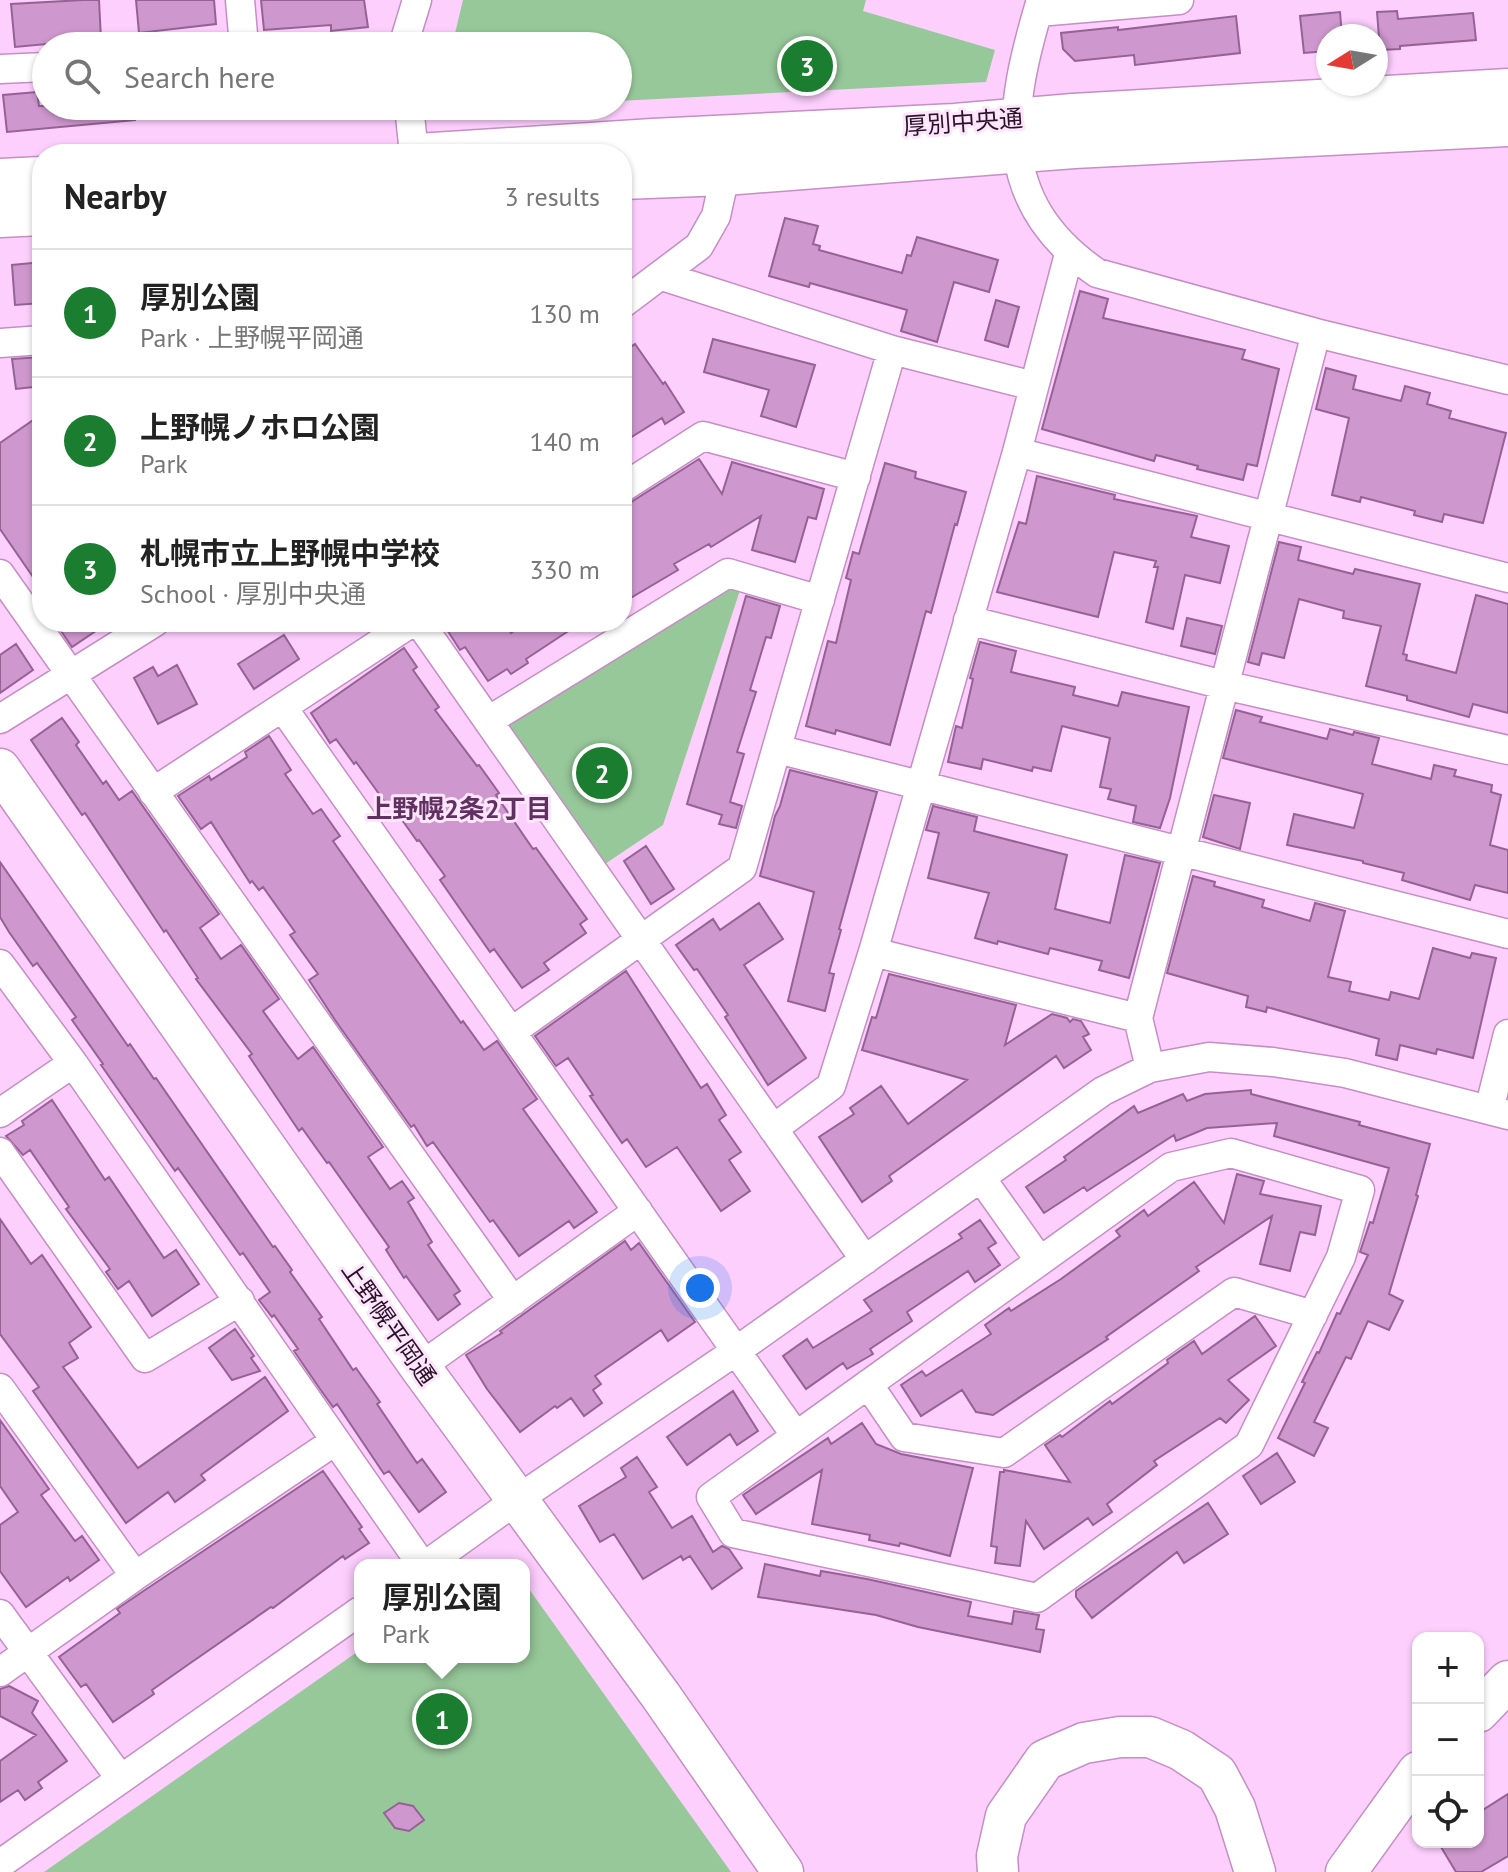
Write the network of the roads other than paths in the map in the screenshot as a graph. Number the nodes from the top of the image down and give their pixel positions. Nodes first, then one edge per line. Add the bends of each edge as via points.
1 (240, 0) edge
2 (417, 0) edge
3 (1179, 0) edge
4 (1039, 6) edge
5 (243, 32) edge
6 (407, 32) edge
7 (32, 68) edge
8 (0, 69) edge
9 (1508, 89) edge
10 (411, 120) edge
11 (1508, 126) edge
12 (1016, 136) junction
13 (415, 144) edge
14 (574, 144) edge
15 (725, 175) junction
16 (32, 177) edge
17 (0, 179) edge
18 (632, 179) edge
19 (32, 215) edge
20 (0, 217) edge
21 (1069, 254) junction
22 (662, 276) junction
23 (632, 297) edge
24 (1316, 333) junction
25 (32, 341) edge
26 (0, 343) edge
27 (892, 350) junction
28 (1508, 380) edge
29 (1034, 386) junction
30 (1017, 452) junction
31 (856, 477) junction
32 (632, 482) edge
33 (1268, 517) junction
34 (0, 574) edge
35 (1508, 578) edge
36 (820, 600) junction
37 (32, 618) edge
38 (968, 620) junction
39 (42, 632) edge
40 (139, 632) edge
41 (397, 632) edge
42 (426, 632) edge
43 (72, 674) junction
44 (1224, 685) junction
45 (283, 708) junction
46 (0, 719) edge
47 (488, 721) junction
48 (777, 749) junction
49 (1508, 750) edge
50 (0, 769) edge
51 (921, 785) junction
52 (153, 792) junction
53 (1181, 852) junction
54 (1508, 934) edge
55 (640, 941) junction
56 (873, 952) junction
57 (0, 964) edge
58 (1138, 1018) junction
59 (511, 1032) junction
60 (1508, 1034) edge
61 (73, 1063) junction
62 (1150, 1068) junction
63 (0, 1113) edge
64 (1499, 1113) edge
65 (773, 1129) junction
66 (0, 1152) edge
67 (981, 1178) junction
68 (638, 1211) junction
69 (865, 1260) junction
70 (1040, 1261) junction
71 (240, 1301) junction
72 (513, 1301) junction
73 (1313, 1315) junction
74 (736, 1351) junction
75 (420, 1367) junction
76 (868, 1384) junction
77 (0, 1388) edge
78 (796, 1436) junction
79 (335, 1441) junction
80 (518, 1499) junction
81 (420, 1559) edge
82 (433, 1559) edge
83 (135, 1576) junction
84 (0, 1614) edge
85 (354, 1615) edge
86 (28, 1653) junction
87 (0, 1672) edge
88 (1508, 1681) edge
89 (1484, 1706) edge
90 (1415, 1776) edge
91 (120, 1778) junction
92 (0, 1864) edge
93 (783, 1872) edge
94 (998, 1872) edge
95 (1255, 1872) edge
96 (1346, 1872) edge

1 - 5 street
2 - 6 street
3 - 4 street
4 - 12 street via 1017,97
7 - 8 street
9 - 12 main road, 厚別中央通
10 - 13 street
11 - 12 main road, 厚別中央通
12 - 14 main road, 厚別中央通 via 955,124
12 - 15 main road, 厚別中央通
12 - 21 street via 1027,191
15 - 18 main road, 厚別中央通
15 - 22 street via 716,216 699,246
16 - 17 main road
19 - 20 main road
21 - 24 street via 1097,273
21 - 29 street
22 - 23 street
22 - 27 street
24 - 28 street
24 - 33 street
25 - 26 street
27 - 29 street
27 - 31 street
29 - 30 street
30 - 33 street
30 - 38 street
31 - 32 street via 703,436
31 - 36 street
33 - 35 street
33 - 44 street
34 - 37 street
36 - 47 street via 728,573
36 - 48 street
38 - 44 street
38 - 51 street
39 - 43 street
40 - 43 street
41 - 45 street
42 - 47 street
43 - 46 street
43 - 52 street
44 - 49 street
44 - 53 street
45 - 52 street
45 - 59 street
47 - 55 street
48 - 51 street
48 - 55 street via 742,868
50 - 75 main road, 上野幌平岡通
51 - 53 street
51 - 56 street
52 - 72 street
53 - 54 street
53 - 58 street
55 - 59 street
55 - 65 street
56 - 58 street
56 - 65 street via 831,1086
57 - 61 street
58 - 62 street
59 - 68 street
60 - 64 street
61 - 63 street
61 - 71 street
62 - 64 street via 1209,1057 1273,1062 1345,1073
62 - 67 street via 1103,1091
65 - 69 street
66 - 71 street via 145,1358
67 - 69 street
67 - 70 street
68 - 72 street
68 - 74 street
69 - 74 street
70 - 73 street via 1171,1167 1231,1153 1360,1190 1341,1257
70 - 76 street
71 - 79 street
72 - 75 street
73 - 76 street via 1234,1292 1004,1453 904,1437
73 - 78 street via 1249,1445 1037,1598 733,1533 711,1497
74 - 78 street
74 - 80 street
75 - 80 main road, 上野幌平岡通
76 - 78 street
77 - 83 street
79 - 81 street
79 - 83 street
80 - 82 street
80 - 93 main road, 上野幌平岡通
83 - 86 street
84 - 86 street
85 - 91 street
86 - 87 street
86 - 91 street
88 - 89 main road
90 - 96 main road
91 - 92 street
94 - 95 main road via 1006,1816 1045,1760 1084,1743 1150,1737 1217,1774 1235,1808

